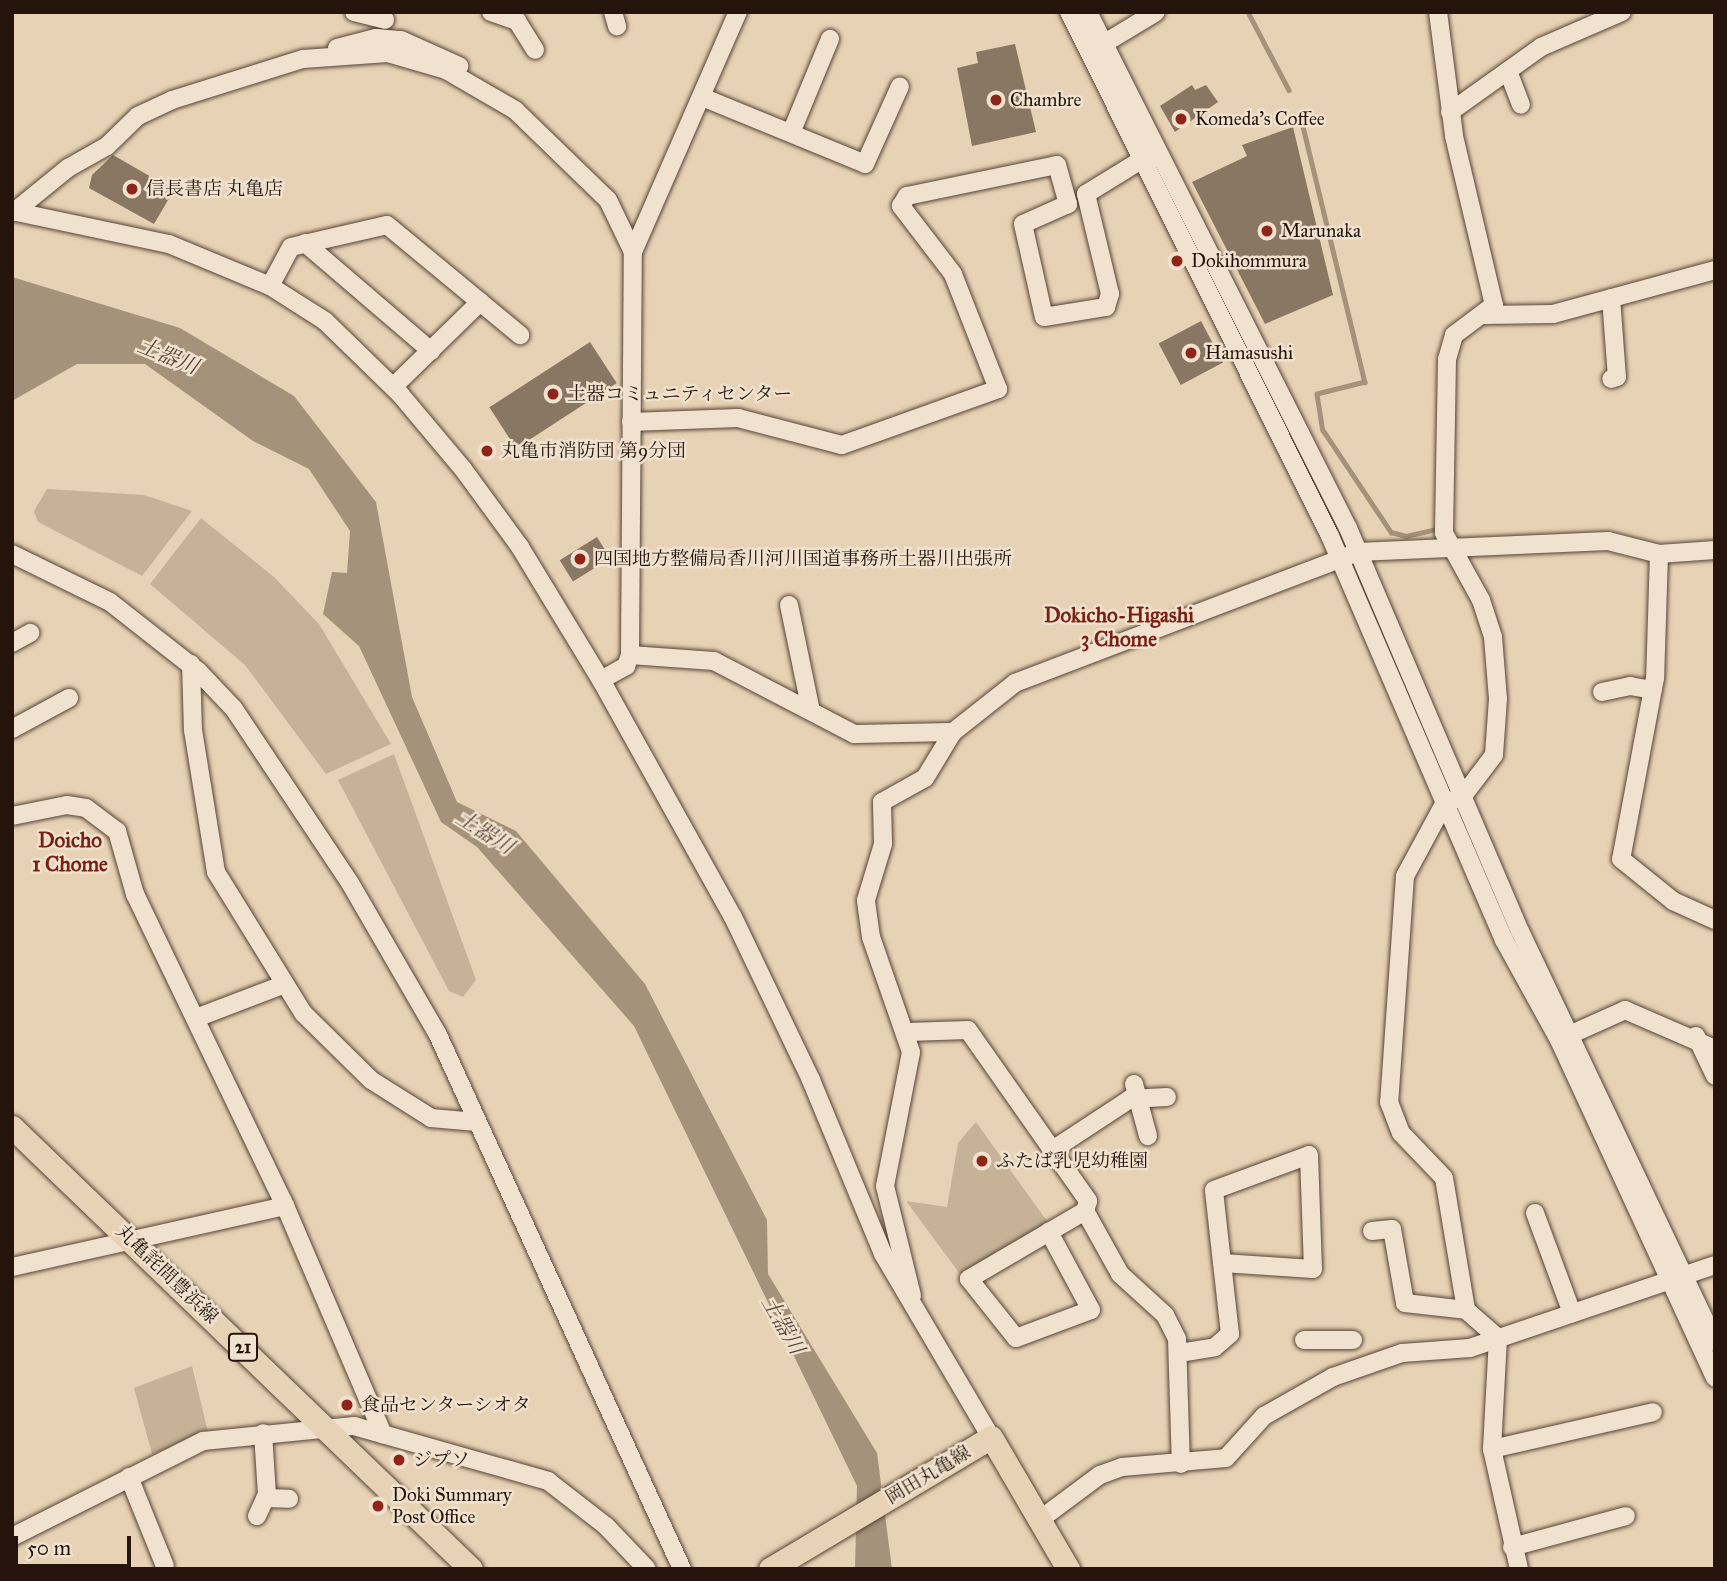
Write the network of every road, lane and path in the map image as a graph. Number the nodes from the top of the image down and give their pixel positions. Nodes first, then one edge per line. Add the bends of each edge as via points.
1 (354, 12) edge
2 (491, 12) edge
3 (738, 12) edge
4 (1069, 12) edge
5 (1088, 12) edge
6 (1156, 12) edge
7 (1438, 12) edge
8 (1622, 12) edge
9 (386, 16) edge
10 (523, 17) edge
11 (386, 39) junction
12 (830, 39) dead end
13 (1096, 48) junction
14 (535, 50) dead end
15 (303, 59) junction
16 (1508, 71) junction
17 (478, 85) junction
18 (900, 86) dead end
19 (702, 97) junction
20 (1521, 105) dead end
21 (1450, 112) junction
22 (791, 133) junction
23 (1150, 154) junction
24 (1086, 194) junction
25 (1068, 204) junction
26 (13, 212) edge
27 (305, 243) junction
28 (633, 252) junction
29 (1715, 270) edge
30 (270, 286) junction
31 (1611, 298) junction
32 (480, 302) junction
33 (1484, 315) junction
34 (520, 335) dead end
35 (431, 351) junction
36 (1611, 379) dead end
37 (393, 387) junction
38 (631, 422) junction
39 (1457, 550) junction
40 (1715, 550) edge
41 (1358, 552) junction
42 (12, 554) edge
43 (1659, 554) junction
44 (1339, 558) junction
45 (789, 604) dead end
46 (30, 633) dead end
47 (12, 643) edge
48 (630, 655) junction
49 (191, 664) junction
50 (601, 680) junction
51 (1653, 690) junction
52 (1602, 692) dead end
53 (69, 698) dead end
54 (811, 711) junction
55 (12, 729) edge
56 (953, 732) junction
57 (1463, 796) junction
58 (1444, 804) junction
59 (12, 816) edge
60 (1715, 920) edge
61 (285, 984) junction
62 (195, 1018) junction
63 (908, 1032) junction
64 (1696, 1036) junction
65 (1566, 1037) junction
66 (1715, 1048) edge
67 (1715, 1076) edge
68 (1135, 1091) junction
69 (1167, 1097) dead end
70 (477, 1122) junction
71 (12, 1127) edge
72 (1148, 1136) dead end
73 (1054, 1149) junction
74 (285, 1206) junction
75 (1085, 1211) junction
76 (1535, 1213) dead end
77 (1373, 1231) dead end
78 (1049, 1232) junction
79 (132, 1241) junction
80 (1222, 1263) junction
81 (1715, 1265) edge
82 (12, 1267) edge
83 (1677, 1276) junction
84 (1466, 1310) junction
85 (1572, 1313) junction
86 (917, 1319) junction
87 (1497, 1338) junction
88 (1304, 1340) dead end
89 (1715, 1342) edge
90 (1179, 1353) junction
91 (1353, 1370) junction
92 (1715, 1378) edge
93 (1653, 1412) dead end
94 (326, 1427) junction
95 (263, 1433) junction
96 (383, 1434) junction
97 (986, 1440) junction
98 (1492, 1449) junction
99 (1181, 1464) junction
100 (129, 1477) junction
101 (265, 1498) junction
102 (289, 1499) dead end
103 (257, 1516) dead end
104 (1626, 1516) dead end
105 (1038, 1521) junction
106 (12, 1537) edge
107 (1512, 1548) junction
108 (165, 1566) dead end
109 (471, 1569) edge
110 (647, 1569) edge
111 (682, 1569) edge
112 (770, 1569) edge
113 (1068, 1569) edge
114 (1519, 1569) edge

1 - 9 street
2 - 10 street
3 - 19 street
4 - 13 street
5 - 13 street
6 - 13 street
7 - 21 street
8 - 16 street via 1541,47
9 - 11 street
10 - 14 street
11 - 15 street
11 - 17 street via 429,50
12 - 22 street
13 - 23 street
15 - 17 street via 388,53
15 - 26 street via 138,116 107,146 68,168
16 - 20 street
16 - 21 street
17 - 28 street via 585,174 608,200
18 - 22 street via 865,164
19 - 22 street
19 - 28 street
21 - 33 street via 1494,305
23 - 24 street
23 - 41 street
23 - 44 street
24 - 25 street
24 - 25 street via 1110,294 1106,307 1044,317 1023,224
25 - 38 street via 1057,165 908,197 901,206 953,274 998,389 842,444 738,418
26 - 30 street via 169,244
27 - 30 street via 291,247
27 - 32 street via 387,225
27 - 35 street
28 - 38 street
29 - 31 street
30 - 37 street via 325,321
31 - 33 street via 1553,314
31 - 36 street via 1618,377
32 - 34 street
32 - 35 street
33 - 39 street via 1454,335 1447,359 1444,533
35 - 37 street
37 - 50 street via 520,547
38 - 48 street
39 - 41 street
39 - 43 street via 1608,541
39 - 57 street via 1493,637 1497,699 1494,755
40 - 43 street
41 - 44 street
41 - 57 street
42 - 49 street via 110,603
43 - 51 street
44 - 56 street via 1015,683
44 - 58 street
45 - 54 street
46 - 47 street
48 - 50 street via 626,666
48 - 54 street via 714,661
49 - 61 street via 193,730 216,872
49 - 70 street via 234,709 375,921
50 - 86 street via 733,917
51 - 52 street via 1630,686
51 - 60 street via 1621,859 1673,901
53 - 55 street
54 - 56 street via 854,734
56 - 63 street via 925,778 882,802 883,844 868,887 871,937
57 - 58 street
57 - 65 street
58 - 65 street
58 - 84 street via 1405,876 1389,1102 1401,1133 1444,1178
59 - 62 street via 68,805 86,808 117,831 135,894
61 - 62 street
61 - 70 street via 303,1013 371,1080 431,1118
62 - 74 street
63 - 73 street via 968,1030
63 - 86 street via 911,1052 885,1185
64 - 65 street via 1625,1010
64 - 66 street
64 - 67 street
65 - 83 street
68 - 69 street
68 - 72 street
68 - 73 street
70 - 111 street
71 - 79 main road, 丸亀詫間豊浜線 / 21
73 - 75 street via 1079,1183
74 - 79 street
74 - 96 street
75 - 78 street
75 - 90 street via 1120,1274 1165,1315
76 - 85 street
77 - 84 street via 1392,1229 1405,1303
78 - 78 street via 969,1279 1016,1338 1091,1310
79 - 82 street
79 - 94 main road, 丸亀詫間豊浜線 / 21
80 - 80 street via 1214,1190 1309,1155 1313,1269
80 - 90 street via 1230,1334 1215,1347
81 - 83 street
83 - 85 street
83 - 89 street
83 - 92 street
84 - 87 street
85 - 87 street
86 - 97 street
87 - 91 street via 1444,1353 1402,1353
87 - 98 street
88 - 91 street via 1353,1335
90 - 99 street
91 - 99 street via 1264,1416 1226,1458
93 - 98 street
94 - 95 street
94 - 96 street
94 - 109 main road, 丸亀詫間豊浜線 / 21
95 - 100 street via 203,1441
95 - 101 street
96 - 110 street via 548,1481 606,1526
97 - 105 main road, 岡田丸亀線
97 - 112 main road, 岡田丸亀線
98 - 107 street
99 - 105 street via 1145,1464 1100,1475
100 - 106 street
100 - 108 street
101 - 102 street
101 - 103 street
104 - 107 street
105 - 113 main road, 岡田丸亀線
107 - 114 street

